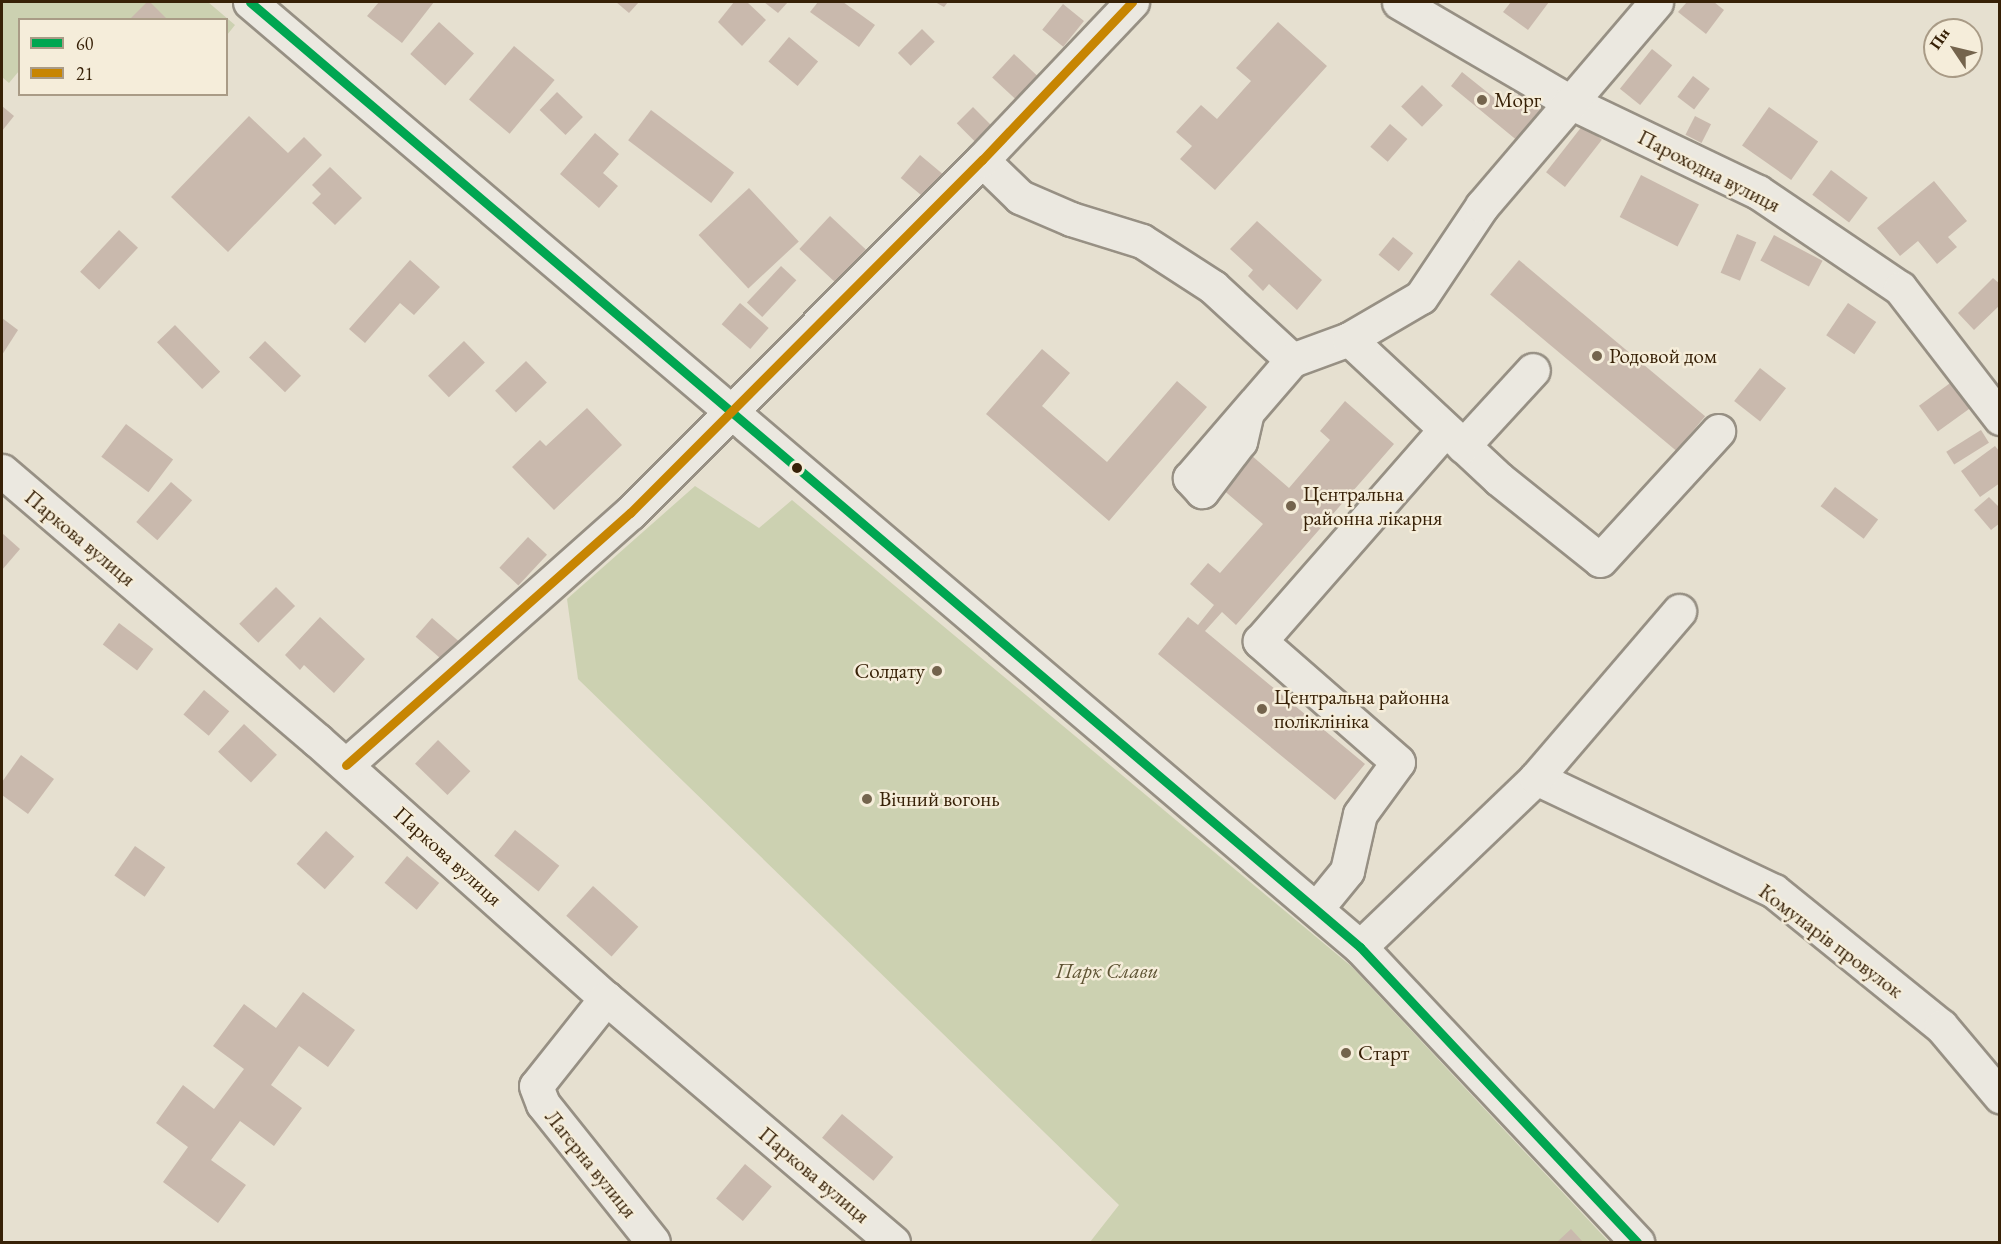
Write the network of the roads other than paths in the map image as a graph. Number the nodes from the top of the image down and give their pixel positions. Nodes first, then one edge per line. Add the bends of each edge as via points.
1 (250, 2) edge
2 (1132, 2) edge
3 (1399, 2) edge
4 (1656, 2) edge
5 (1570, 102) junction
6 (982, 160) junction
7 (1349, 339) junction
8 (1292, 360) junction
9 (1533, 370) dead end
10 (733, 413) junction
11 (1246, 416) dead end
12 (2000, 418) edge
13 (1718, 431) dead end
14 (1454, 438) junction
15 (2, 471) edge
16 (1679, 611) dead end
17 (346, 765) junction
18 (1536, 778) junction
19 (1316, 909) junction
20 (1360, 947) junction
21 (606, 998) junction
22 (2000, 1096) edge
23 (654, 1242) edge
24 (893, 1242) edge
25 (1637, 1242) edge

1 - 10 street
2 - 6 street
3 - 5 street, Пароходна вулиця
4 - 5 street
5 - 7 street via 1482,206 1421,297
5 - 12 street, Пароходна вулиця via 1758,192 1899,288
6 - 8 street via 1020,196 1071,219 1142,241 1213,287
6 - 10 street
7 - 8 street
7 - 14 street
8 - 11 street
9 - 14 street
10 - 17 street via 630,513
10 - 19 street
13 - 14 street via 1600,560
14 - 19 street via 1260,641 1398,762 1360,814 1347,871
15 - 17 street, Паркова вулиця
16 - 18 street
17 - 21 street, Паркова вулиця
18 - 20 street
18 - 22 street, Комунарів провулок via 1774,891 1941,1026
19 - 20 street
20 - 25 street
21 - 23 street, Лагерна вулиця via 536,1086 543,1104
21 - 24 street, Паркова вулиця

